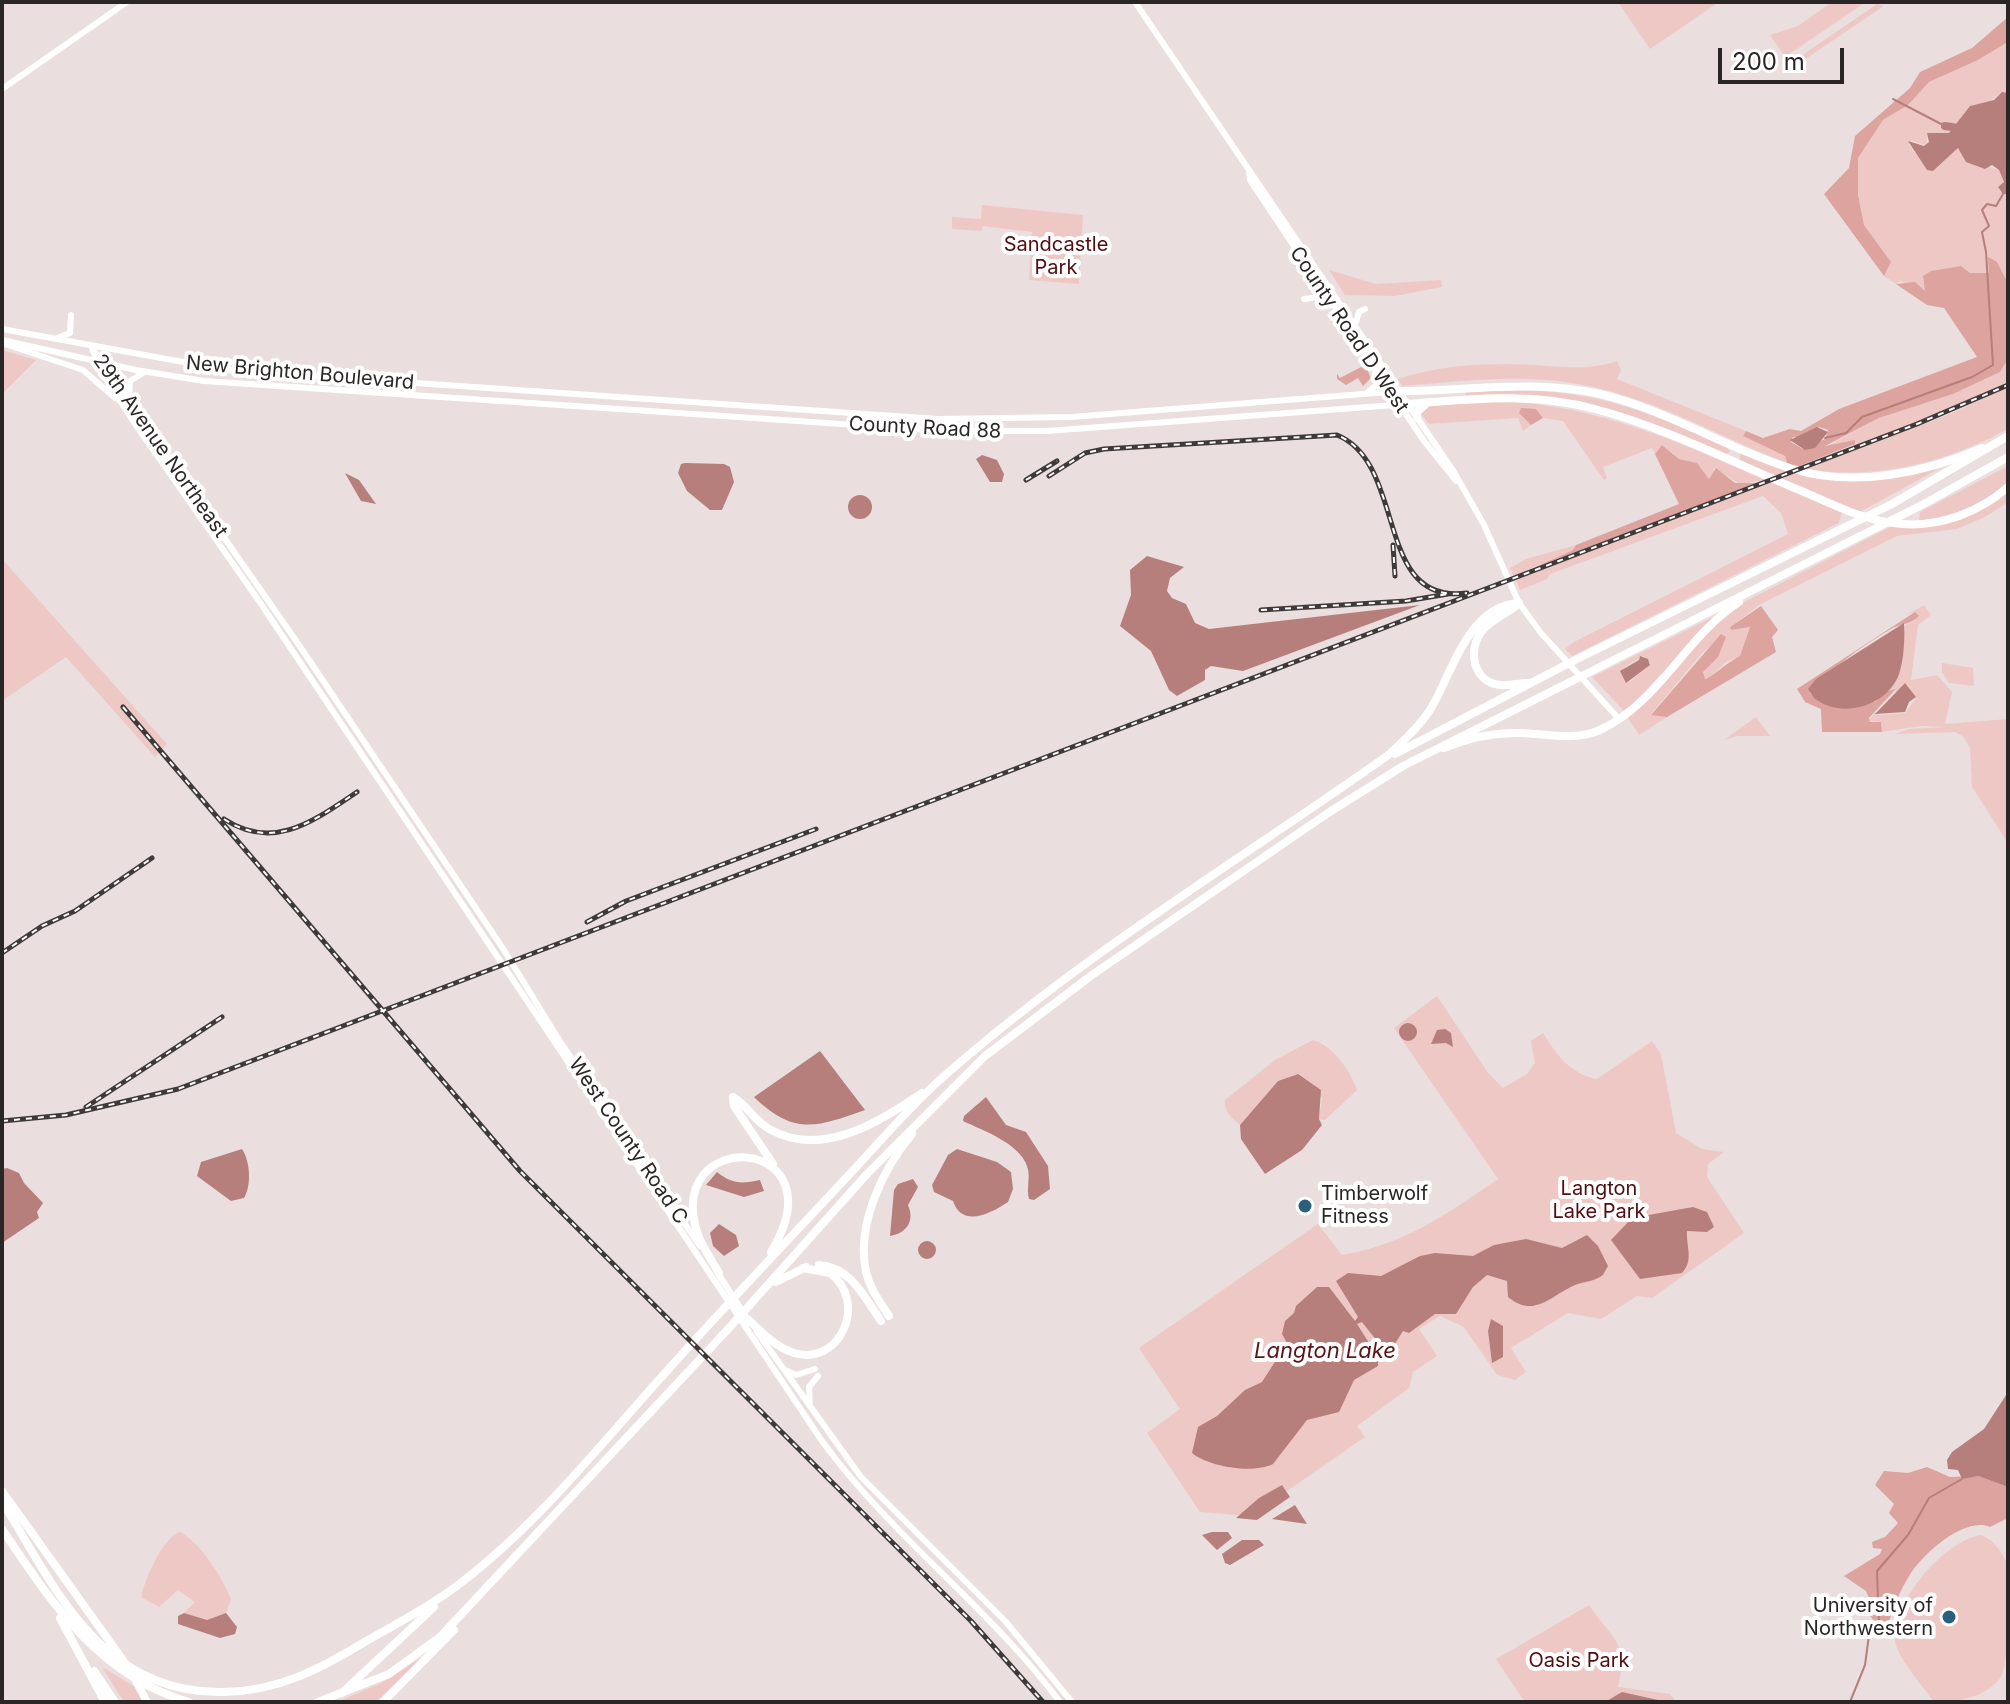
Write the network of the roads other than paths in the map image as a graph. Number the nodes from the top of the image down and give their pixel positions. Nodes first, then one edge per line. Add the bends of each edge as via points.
1 (127, 2) edge
2 (1135, 2) edge
3 (2, 89) edge
4 (1249, 171) junction
5 (1322, 286) junction
6 (1304, 299) dead end
7 (1365, 309) dead end
8 (71, 315) dead end
9 (1357, 325) junction
10 (2, 329) edge
11 (48, 339) junction
12 (2, 342) edge
13 (92, 348) junction
14 (99, 361) junction
15 (1373, 366) junction
16 (149, 372) junction
17 (457, 386) joint
18 (1396, 392) junction
19 (1364, 395) junction
20 (441, 397) joint
21 (1429, 402) junction
22 (132, 404) junction
23 (1404, 404) junction
24 (1417, 418) junction
25 (133, 421) junction
26 (2008, 436) edge
27 (2008, 457) edge
28 (1459, 483) junction
29 (2008, 487) edge
30 (225, 547) junction
31 (1781, 576) junction
32 (1519, 603) junction
33 (1533, 682) junction
34 (1618, 718) junction
35 (1373, 765) junction
36 (1382, 778) junction
37 (551, 1034) junction
38 (936, 1084) junction
39 (952, 1087) junction
40 (780, 1175) junction
41 (761, 1267) junction
42 (803, 1268) junction
43 (719, 1273) junction
44 (760, 1294) junction
45 (749, 1320) junction
46 (779, 1364) junction
47 (811, 1410) junction
48 (2, 1491) edge
49 (2, 1501) edge
50 (2, 1529) edge
51 (515, 1560) junction
52 (452, 1590) junction
53 (44, 1591) junction
54 (69, 1633) junction
55 (105, 1702) edge
56 (115, 1702) edge
57 (147, 1702) edge
58 (189, 1702) edge
59 (318, 1702) edge
60 (333, 1702) edge
61 (382, 1702) edge
62 (1060, 1702) edge
63 (1072, 1702) edge

1 - 3 main road
2 - 4 main road, County Road D West
4 - 5 main road, County Road D West
4 - 9 main road, County Road D West
5 - 6 main road via 1317,297
5 - 15 main road, County Road D West
7 - 9 main road via 1356,316
8 - 11 main road via 70,333
9 - 18 main road, County Road D West
10 - 11 main road, New Brighton Boulevard
11 - 13 main road, New Brighton Boulevard
12 - 14 main road, New Brighton Boulevard
12 - 25 main road via 83,370
13 - 14 main road, 29th Avenue Northeast
13 - 17 main road, New Brighton Boulevard via 227,370
14 - 16 main road, New Brighton Boulevard
14 - 22 main road, 29th Avenue Northeast
14 - 25 main road, 29th Avenue Northeast
15 - 18 main road, County Road D West
15 - 19 main road via 1377,384
16 - 20 main road, New Brighton Boulevard via 306,390
16 - 22 main road via 130,381 127,393
17 - 19 main road, County Road 88 via 972,420
18 - 19 main road, County Road 88
18 - 23 main road, County Road D West
18 - 26 highway via 1506,385 1584,391 1640,406 1777,464 1823,476 1921,469
20 - 23 main road, County Road 88 via 989,432
21 - 23 highway
21 - 24 highway
21 - 29 highway via 1518,398 1582,406 1629,419 1877,520 1919,524 1966,514
22 - 30 main road, 29th Avenue Northeast
23 - 24 main road, County Road D West
23 - 28 main road, County Road D West
24 - 28 main road, County Road D West
25 - 30 main road, 29th Avenue Northeast
26 - 33 highway via 1892,504
27 - 31 highway
28 - 32 main road, County Road D West
30 - 37 main road, West County Road C via 502,947
31 - 34 highway via 1719,616 1646,697
31 - 36 highway
32 - 33 highway via 1484,629 1473,657 1479,672 1492,683
32 - 34 main road, County Road D West
32 - 35 highway via 1476,626 1427,714 1399,746
33 - 35 highway
34 - 36 highway via 1582,735 1510,733 1471,739
35 - 38 highway via 1079,967
36 - 39 highway via 1062,996
37 - 43 main road, West County Road C
37 - 62 main road, West County Road C via 836,1460 873,1504 1002,1630
38 - 40 highway via 877,1122 815,1140 768,1129 733,1097
38 - 41 highway
39 - 42 highway via 900,1148 873,1201 866,1271 885,1319 843,1272 825,1265
39 - 44 highway
40 - 41 highway via 789,1198 788,1220
40 - 43 highway via 762,1160 735,1156 715,1164 700,1180 696,1227
41 - 52 highway via 539,1512
42 - 44 highway
42 - 45 highway via 830,1273 847,1295 848,1320 834,1344 797,1354 778,1346
43 - 45 main road, West County Road C
44 - 51 highway
45 - 46 main road, West County Road C
46 - 47 main road, West County Road C
46 - 47 main road via 796,1375 817,1372 809,1387
47 - 63 main road, West County Road C via 869,1487 1006,1622
48 - 57 highway via 91,1611
49 - 52 highway via 93,1639 135,1671 188,1690 241,1691 305,1676
50 - 53 highway
51 - 59 highway via 418,1656 362,1687
51 - 61 highway via 436,1652
52 - 60 highway
53 - 54 highway
53 - 58 highway via 109,1663 149,1687
54 - 55 highway
54 - 56 highway

